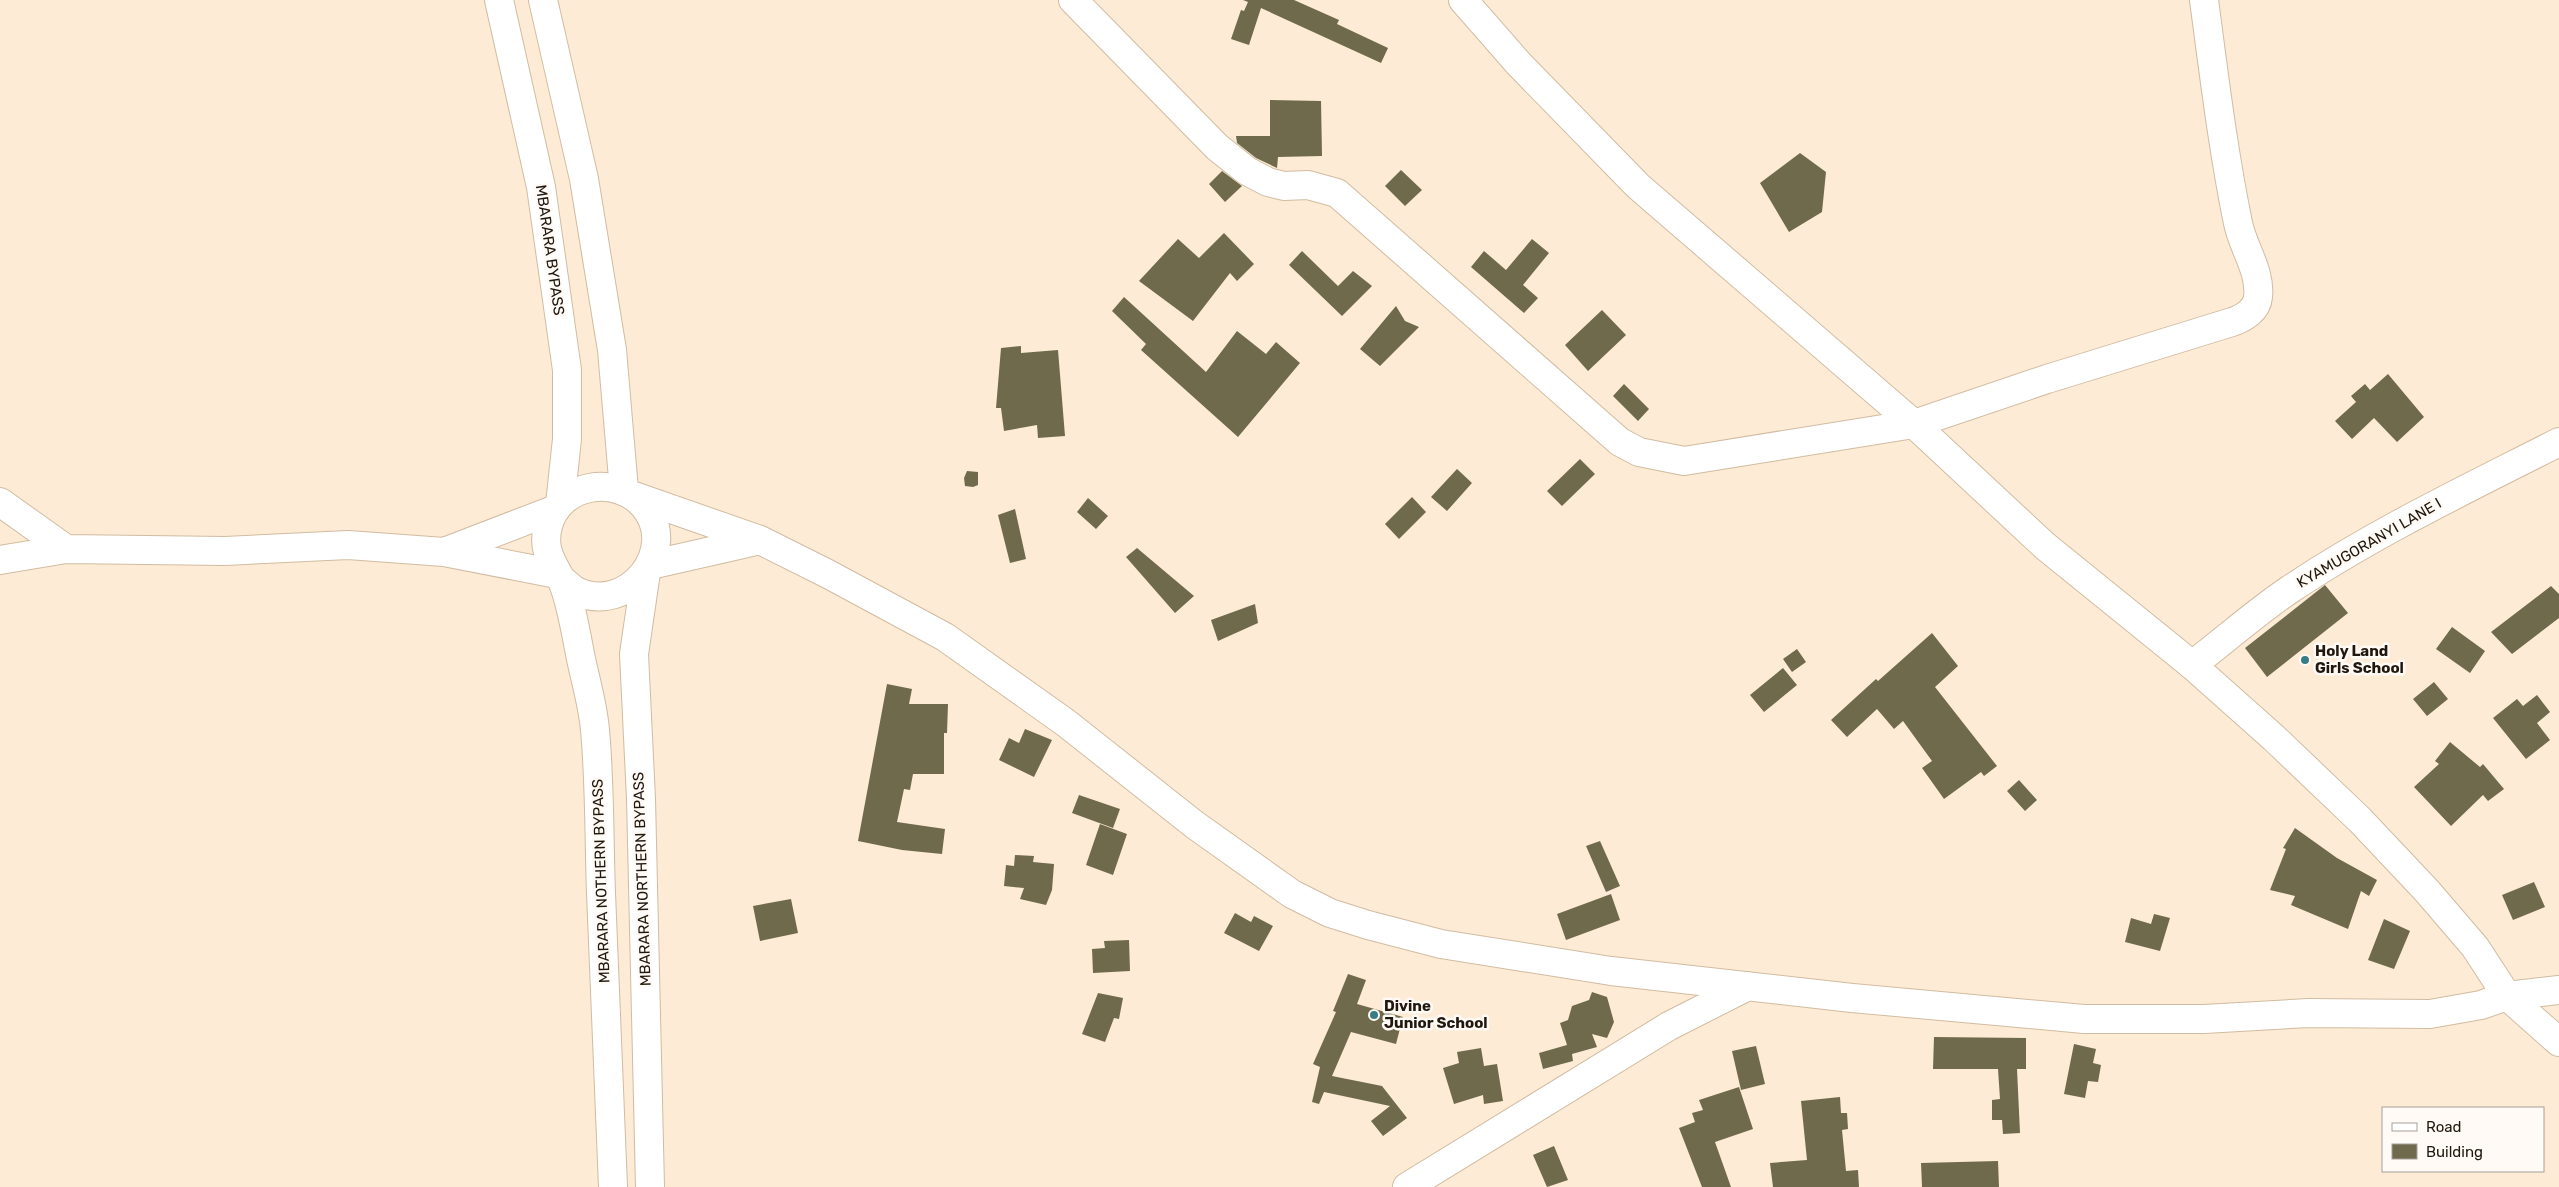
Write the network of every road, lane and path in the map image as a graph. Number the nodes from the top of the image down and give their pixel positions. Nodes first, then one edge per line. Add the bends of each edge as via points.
1 (499, 0) edge
2 (543, 0) edge
3 (1073, 0) edge
4 (1463, 0) edge
5 (2204, 0) edge
6 (1914, 424) junction
7 (2559, 442) edge
8 (629, 493) junction
9 (0, 502) edge
10 (558, 506) junction
11 (760, 540) junction
12 (66, 549) junction
13 (444, 552) junction
14 (0, 560) edge
15 (648, 568) junction
16 (559, 577) junction
17 (2192, 666) junction
18 (1748, 986) junction
19 (2559, 990) edge
20 (2506, 996) junction
21 (2559, 1042) edge
22 (613, 1187) edge
23 (650, 1187) edge
24 (1407, 1187) edge

1 - 10 main road, MBARARA BYPASS via 541,187 567,370 567,439
2 - 8 main road via 586,189 612,350
3 - 6 main road via 1217,147 1268,182 1284,186 1308,185 1337,193 1620,442 1639,452 1684,461
4 - 6 main road via 1519,64 1638,186
5 - 6 main road via 2239,230 2255,270 2258,297 2252,310 2232,322
6 - 17 main road via 2045,546
7 - 17 main road, KYAMUGORANYI LANE I via 2417,513 2352,550 2287,591
8 - 10 main road via 602,485 579,490
8 - 11 main road
8 - 15 main road via 645,507 656,535 655,550
9 - 12 main road
10 - 13 main road
10 - 16 main road via 548,524 546,542 548,559
11 - 15 main road
11 - 18 main road via 945,637 1066,723 1194,825 1292,894 1330,913 1441,944 1611,971
12 - 13 main road via 224,550 348,545
12 - 14 main road
13 - 16 main road
15 - 16 main road via 632,586 605,595 576,591
15 - 23 main road, MBARARA NORTHERN BYPASS via 634,654 641,800
16 - 22 main road, MBARARA NOTHERN BYPASS via 576,632 595,728
17 - 20 main road via 2360,820 2475,947
18 - 20 main road via 2084,1019 2204,1019 2308,1013 2430,1014 2481,1005
18 - 24 main road via 1669,1026
19 - 20 main road
20 - 21 main road

